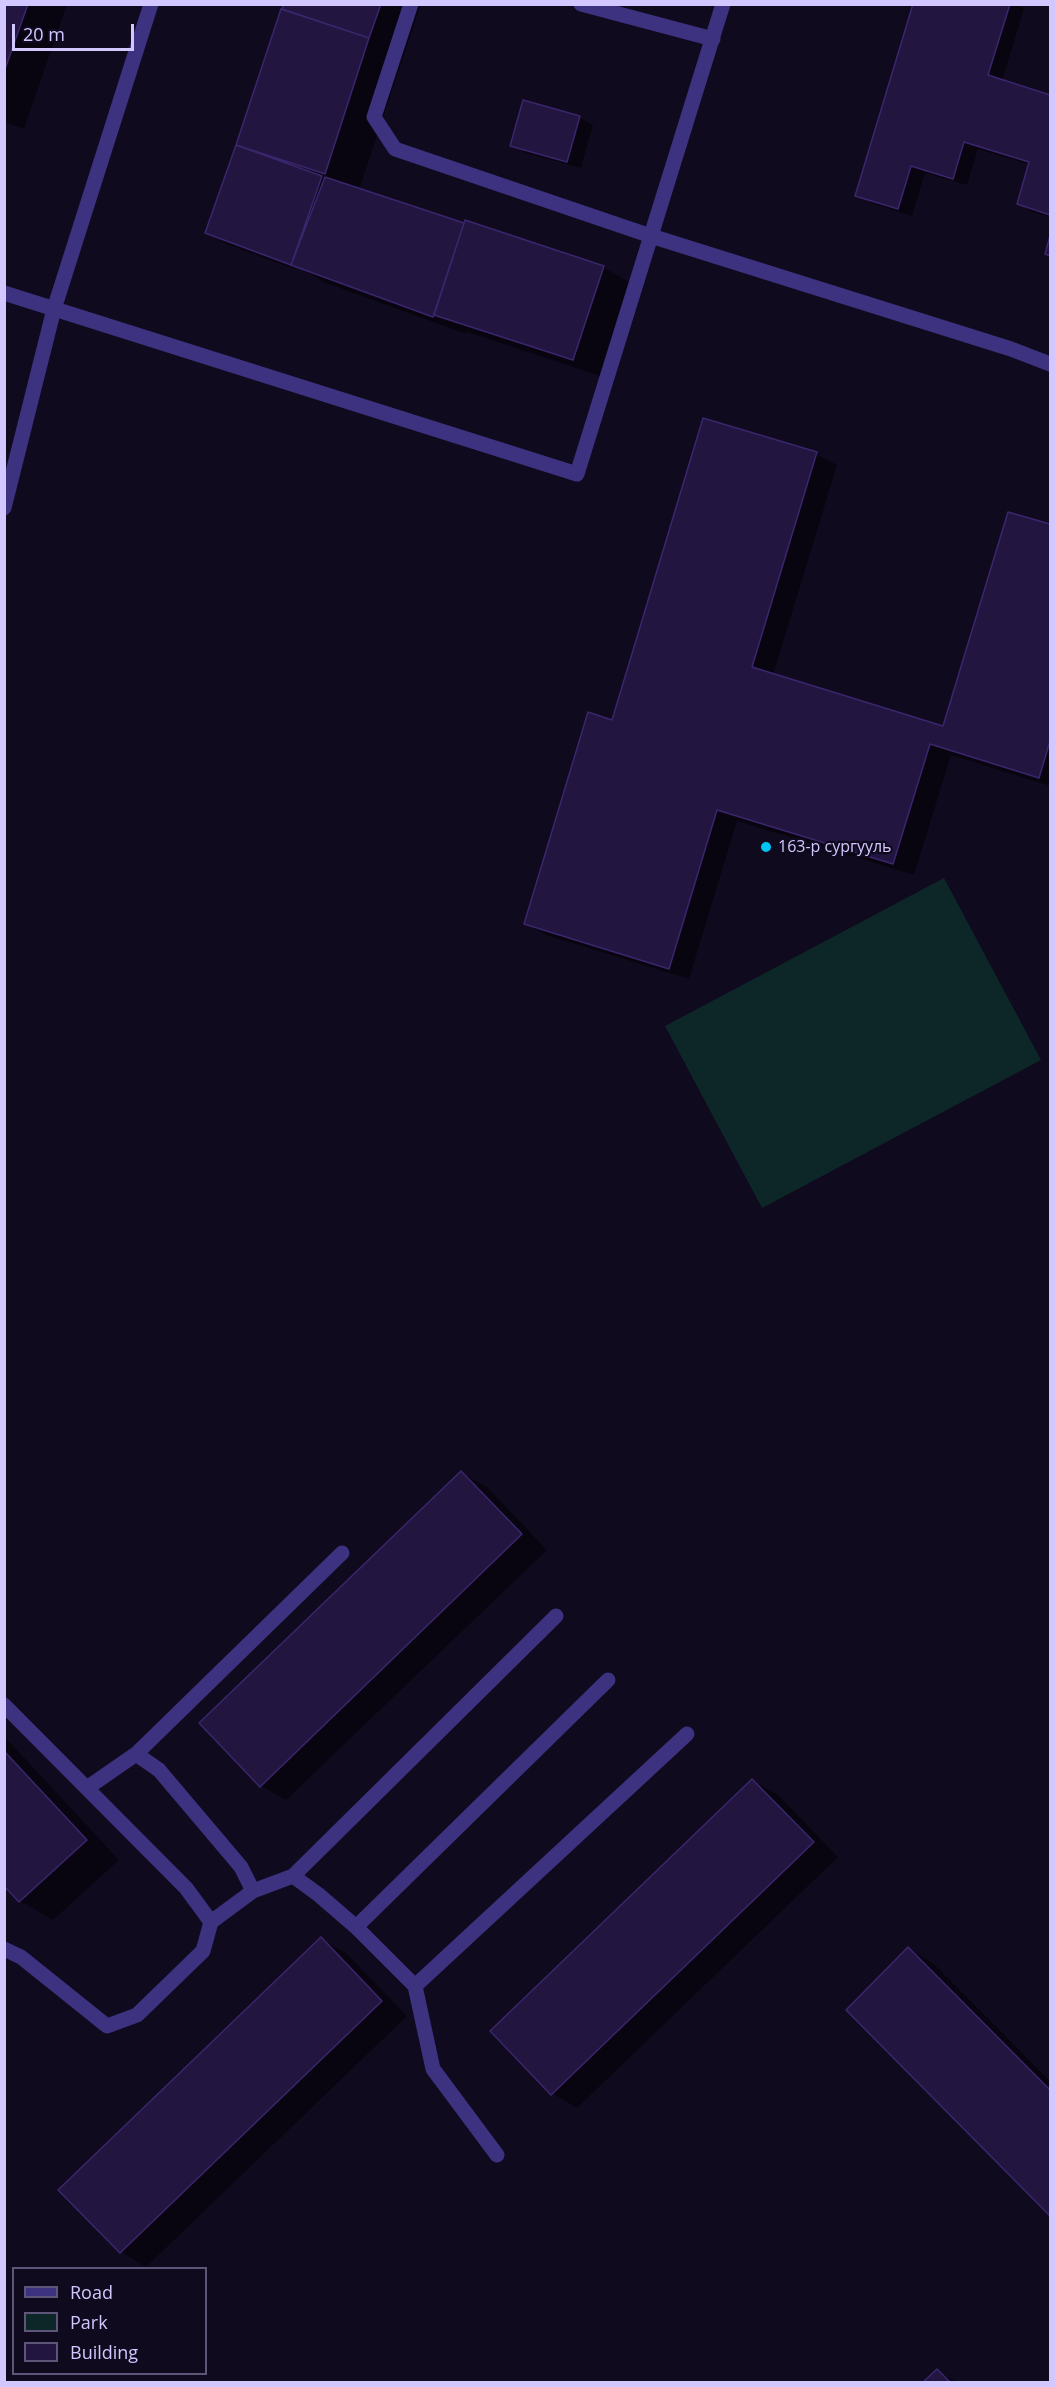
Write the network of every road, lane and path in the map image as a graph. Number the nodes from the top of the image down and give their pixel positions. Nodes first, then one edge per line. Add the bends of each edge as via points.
1 (151, 4) edge
2 (411, 4) edge
3 (581, 4) edge
4 (723, 4) edge
5 (712, 39) junction
6 (651, 236) junction
7 (4, 293) edge
8 (54, 309) junction
9 (1050, 364) edge
10 (4, 508) edge
11 (342, 1553) dead end
12 (556, 1616) dead end
13 (608, 1680) dead end
14 (4, 1705) edge
15 (687, 1734) dead end
16 (136, 1754) junction
17 (87, 1788) junction
18 (293, 1876) junction
19 (253, 1891) junction
20 (211, 1922) junction
21 (356, 1927) junction
22 (4, 1949) edge
23 (415, 1986) junction
24 (497, 2155) dead end

1 - 8 street
2 - 6 street via 374,117 395,149
3 - 5 street
4 - 5 street
5 - 6 street
6 - 8 street via 577,474
6 - 9 street
7 - 8 street
8 - 10 street
11 - 16 street
12 - 18 street
13 - 21 street
14 - 17 street
15 - 23 street
16 - 17 street
16 - 19 street via 159,1770 182,1796 241,1867
17 - 20 street via 186,1888
18 - 19 street
18 - 21 street
19 - 20 street
20 - 22 street via 203,1951 137,2015 107,2026 21,1957
21 - 23 street
23 - 24 street via 433,2069

